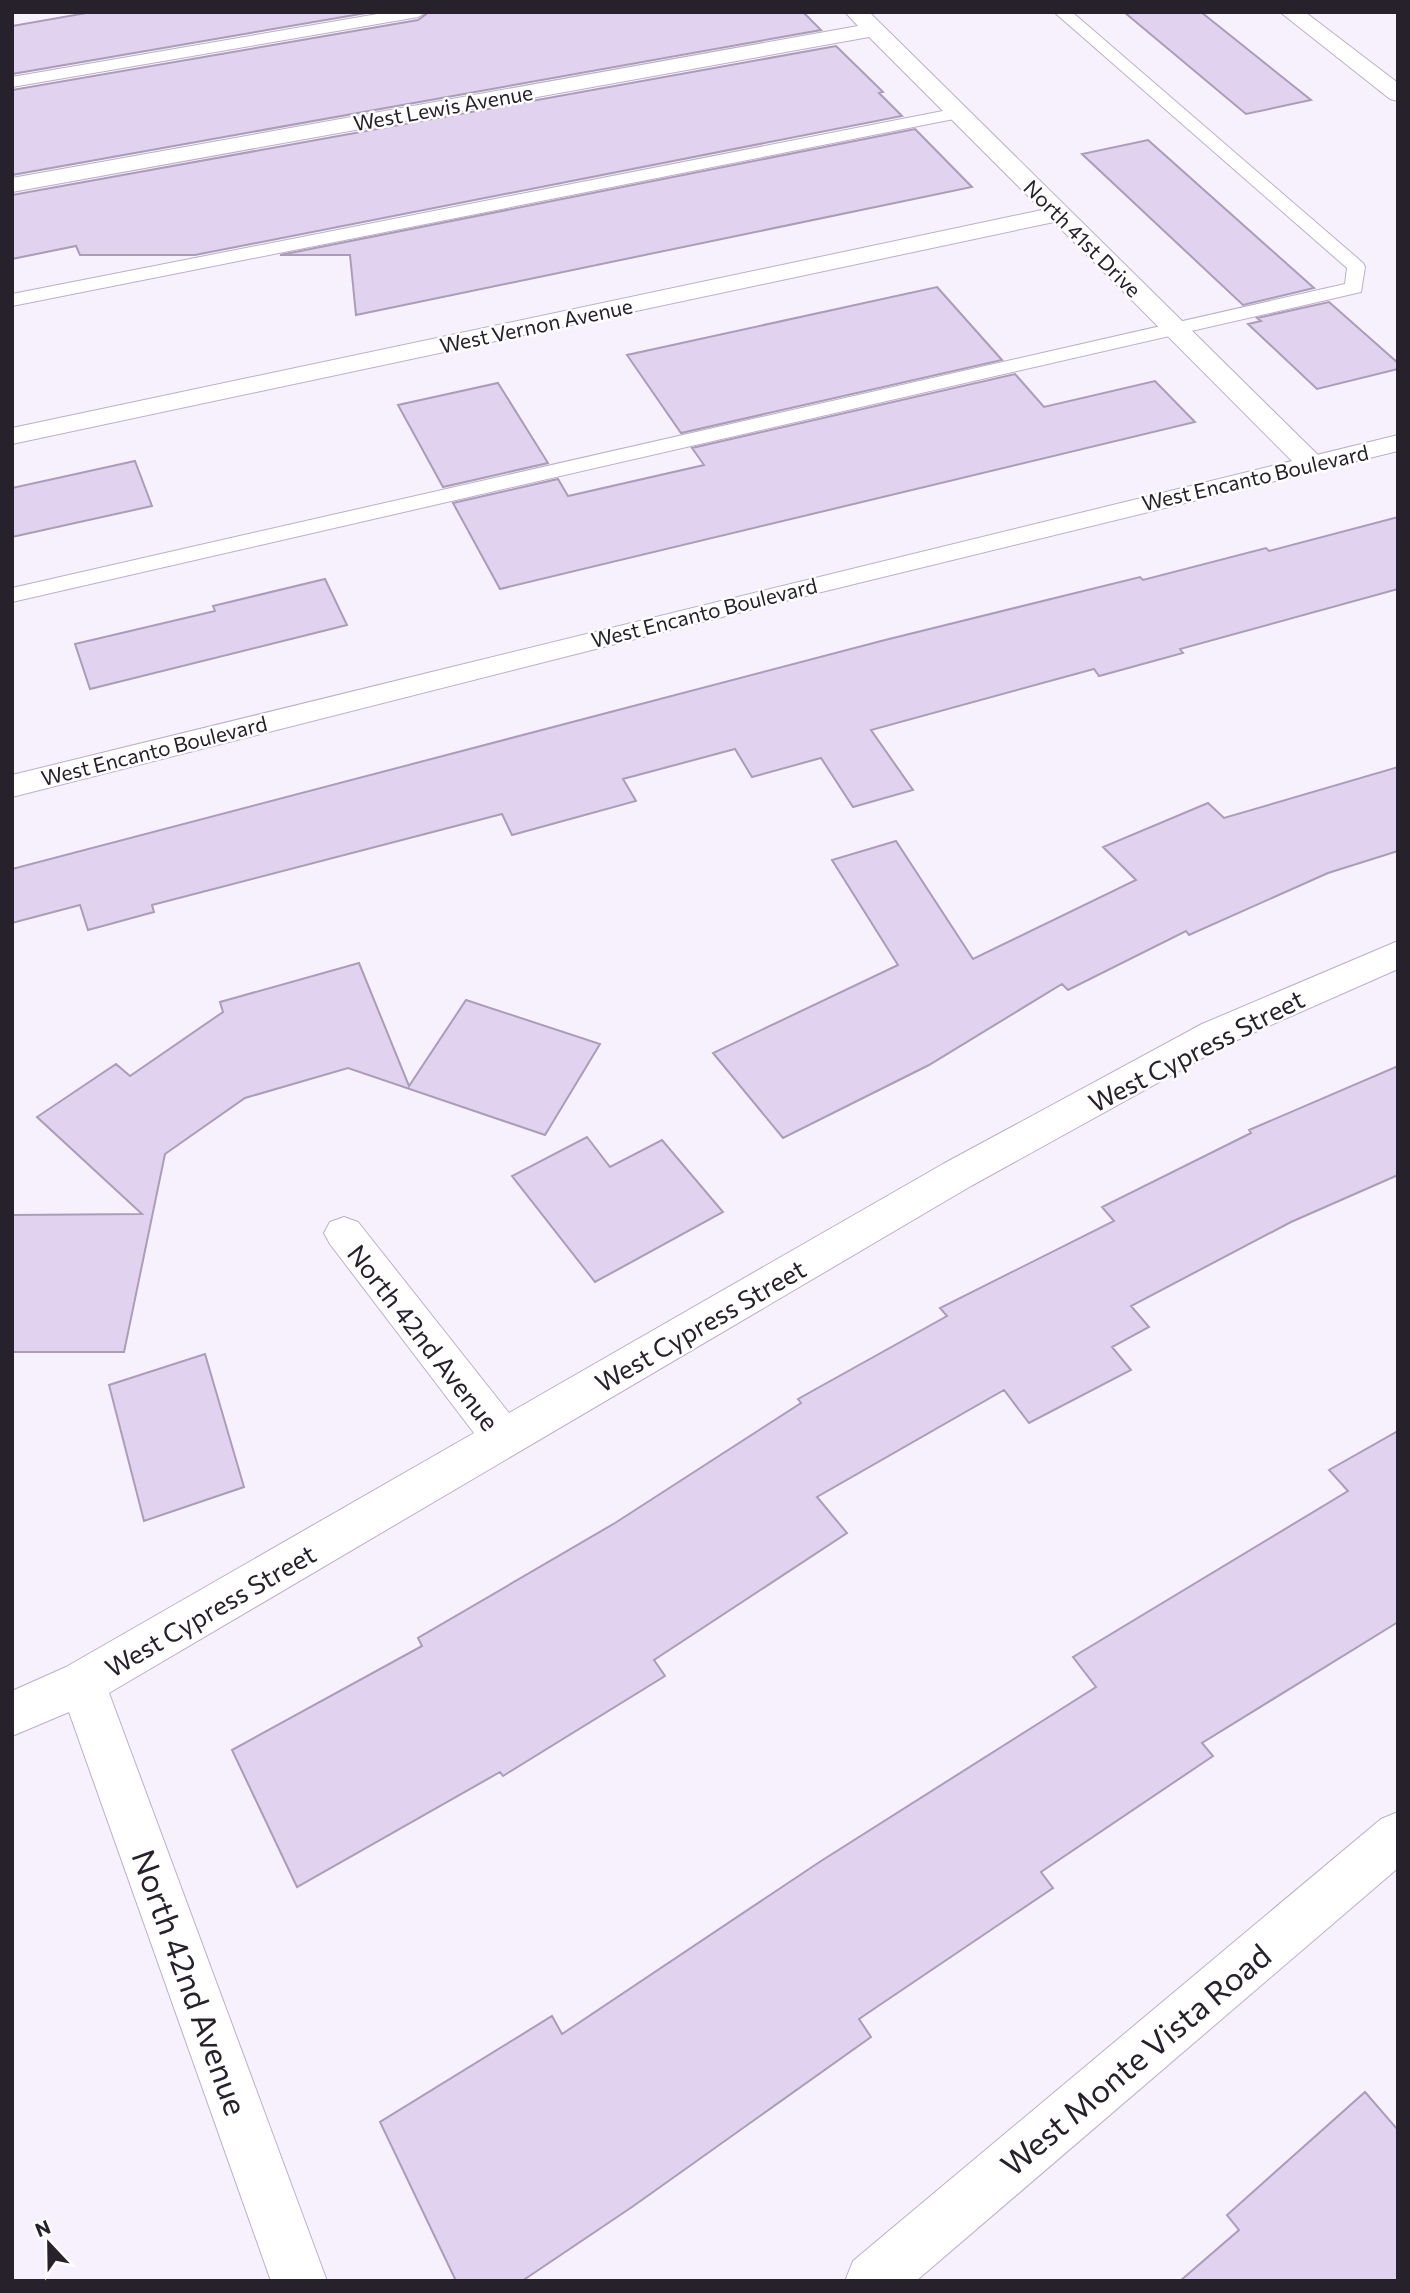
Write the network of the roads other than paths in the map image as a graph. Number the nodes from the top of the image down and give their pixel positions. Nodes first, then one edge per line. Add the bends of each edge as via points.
1 (418, 12) edge
2 (1062, 12) edge
3 (1291, 12) edge
4 (865, 21) edge
5 (12, 82) edge
6 (1398, 94) edge
7 (958, 113) junction
8 (12, 185) edge
9 (1059, 214) junction
10 (12, 300) edge
11 (1174, 328) junction
12 (12, 436) edge
13 (1398, 443) edge
14 (1310, 463) junction
15 (12, 595) edge
16 (12, 786) edge
17 (1398, 954) edge
18 (344, 1233) dead end
19 (504, 1440) junction
20 (82, 1683) junction
21 (12, 1714) edge
22 (1398, 1836) edge
23 (299, 2281) edge
24 (873, 2281) edge

1 - 5 lane
2 - 11 lane via 1356,267 1354,288
3 - 6 street
4 - 7 street, North 41st Drive
4 - 8 street, West Lewis Avenue
7 - 9 street, North 41st Drive
7 - 10 lane
9 - 11 street, North 41st Drive
9 - 12 street, West Vernon Avenue
11 - 14 street, North 41st Drive
11 - 15 lane
13 - 14 street, West Encanto Boulevard
14 - 16 street, West Encanto Boulevard
17 - 19 street, West Cypress Street via 1178,1054 957,1175
18 - 19 street, North 42nd Avenue
19 - 20 street, West Cypress Street
20 - 21 street, West Cypress Street
20 - 23 street, North 42nd Avenue
22 - 24 street, West Monte Vista Road

